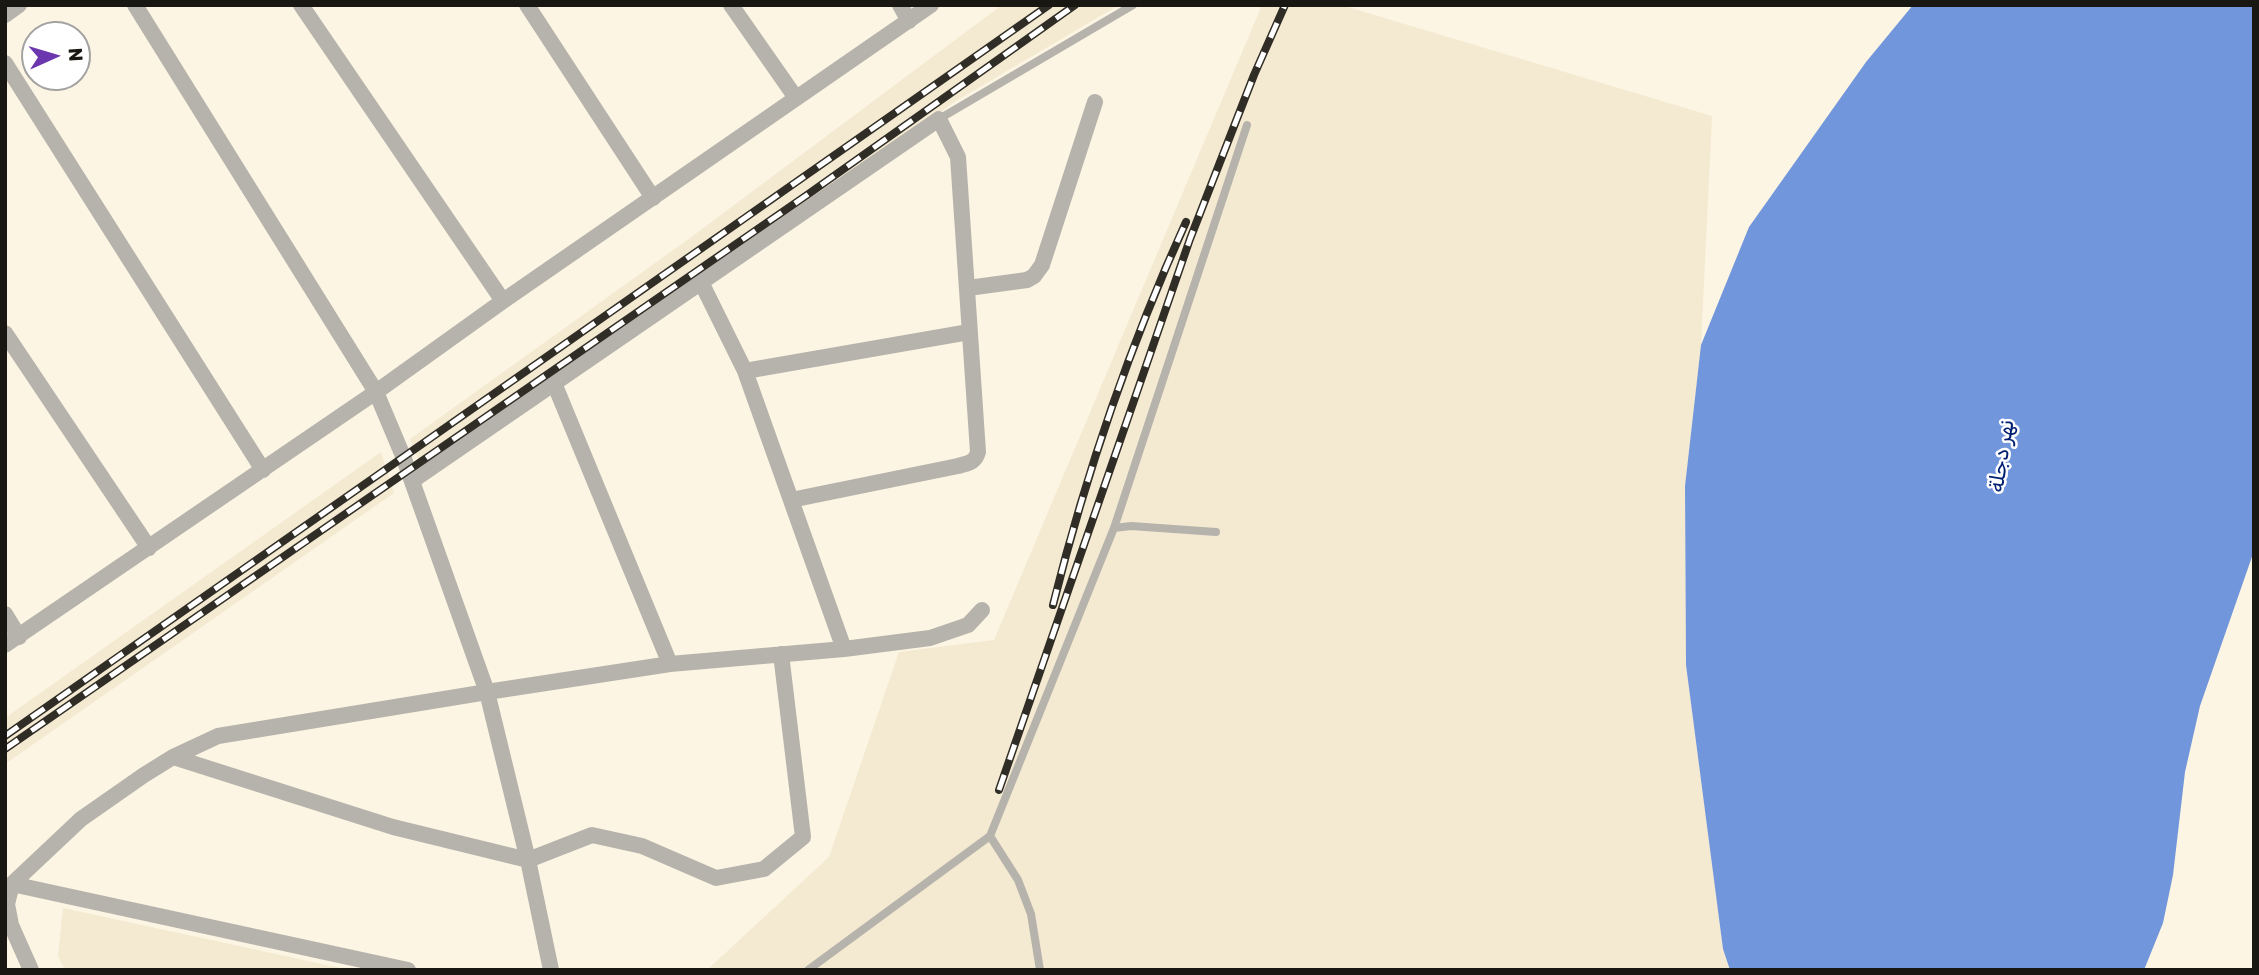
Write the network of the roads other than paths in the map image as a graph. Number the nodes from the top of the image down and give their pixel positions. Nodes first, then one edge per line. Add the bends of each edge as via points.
1 (19, 5) edge
2 (135, 5) edge
3 (301, 5) edge
4 (527, 5) edge
5 (731, 5) edge
6 (900, 5) edge
7 (931, 5) edge
8 (1133, 5) edge
9 (5, 15) edge
10 (909, 21) junction
11 (5, 62) edge
12 (796, 98) junction
13 (1095, 102) dead end
14 (939, 119) junction
15 (1247, 125) dead end
16 (653, 198) junction
17 (701, 282) junction
18 (968, 288) junction
19 (503, 301) junction
20 (969, 332) junction
21 (5, 333) edge
22 (745, 371) junction
23 (554, 383) junction
24 (376, 392) junction
25 (262, 470) junction
26 (412, 481) junction
27 (791, 500) junction
28 (1114, 528) junction
29 (1216, 532) dead end
30 (149, 548) junction
31 (982, 610) dead end
32 (5, 614) edge
33 (12, 641) edge
34 (844, 649) junction
35 (781, 654) junction
36 (670, 664) junction
37 (487, 692) junction
38 (173, 757) junction
39 (990, 836) junction
40 (528, 860) junction
41 (12, 884) junction
42 (31, 970) edge
43 (408, 970) edge
44 (551, 970) edge
45 (808, 970) edge
46 (1040, 970) edge

1 - 9 street
2 - 24 street
3 - 19 street
4 - 16 street
5 - 12 street
6 - 10 street
7 - 10 street
8 - 14 lane
10 - 12 street
11 - 25 street
12 - 16 street
13 - 18 street via 1042,265 1027,280
14 - 17 street
14 - 18 street via 958,157
15 - 28 lane
16 - 19 street
17 - 22 street
17 - 23 street
18 - 20 street
19 - 24 street
20 - 22 street
20 - 27 street via 978,452 974,461
21 - 30 street
22 - 27 street
23 - 26 street
23 - 36 street
24 - 25 street
24 - 26 street
25 - 30 street
26 - 37 street
27 - 34 street
28 - 29 lane
28 - 39 lane
30 - 33 street
31 - 34 street via 968,625 930,638
32 - 33 street
34 - 35 street
35 - 36 street
35 - 40 street via 803,838 765,869 716,878 642,846 592,835
36 - 37 street
37 - 38 street via 218,736
37 - 40 street
38 - 40 street via 393,827
38 - 41 street via 81,819
39 - 45 lane
39 - 46 lane via 1018,880 1031,914
40 - 44 street
41 - 42 street via 7,904 11,925
41 - 43 street

